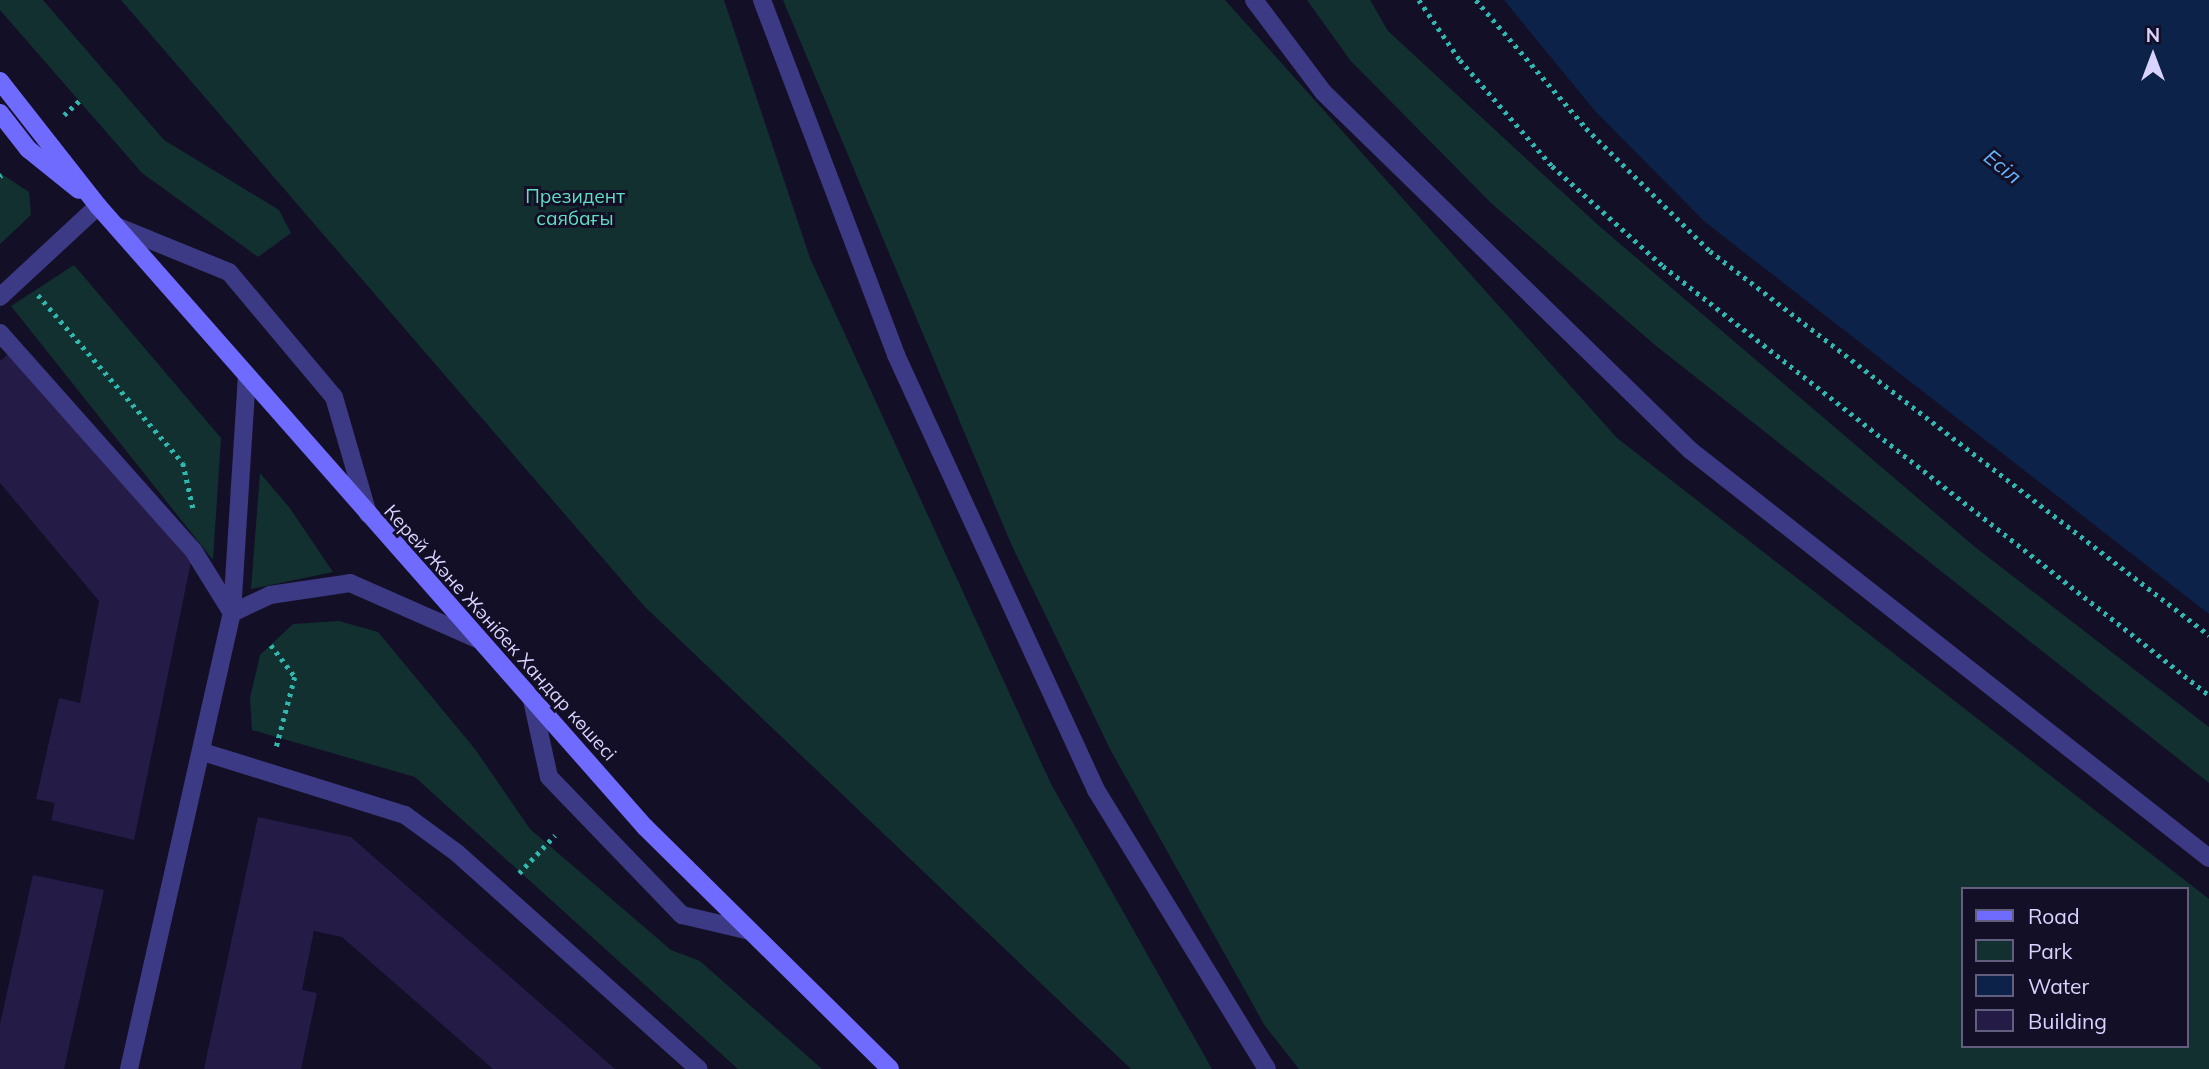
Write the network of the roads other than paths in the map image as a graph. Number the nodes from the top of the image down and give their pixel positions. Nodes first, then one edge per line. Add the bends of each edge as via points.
1 (762, 0) edge
2 (1254, 0) edge
3 (0, 81) edge
4 (0, 113) edge
5 (98, 206) junction
6 (116, 226) junction
7 (0, 297) edge
8 (0, 334) edge
9 (247, 377) junction
10 (369, 517) junction
11 (232, 613) junction
12 (477, 639) junction
13 (531, 700) junction
14 (203, 752) junction
15 (2209, 858) edge
16 (750, 931) junction
17 (130, 1069) edge
18 (699, 1069) edge
19 (890, 1069) edge
20 (1267, 1069) edge

1 - 20 street via 896,355 1096,790
2 - 15 street via 1323,92 1690,450
3 - 5 main road, Керей Және Жәнібек Хандар көшесі
4 - 5 main road, Керей Және Жәнібек Хандар көшесі via 28,149
5 - 6 main road, Керей Және Жәнібек Хандар көшесі
5 - 7 street
6 - 9 main road, Керей Және Жәнібек Хандар көшесі
6 - 10 street via 229,272 334,397
8 - 11 street via 194,551
9 - 10 main road, Керей Және Жәнібек Хандар көшесі
9 - 11 street
10 - 12 main road, Керей Және Жәнібек Хандар көшесі
11 - 12 street via 270,595 350,583
11 - 14 street
12 - 13 main road, Керей Және Жәнібек Хандар көшесі
13 - 16 main road, Керей Және Жәнібек Хандар көшесі
13 - 16 street via 549,777 682,915
14 - 17 street
14 - 18 street via 405,815 502,892
16 - 19 main road, Керей Және Жәнібек Хандар көшесі

